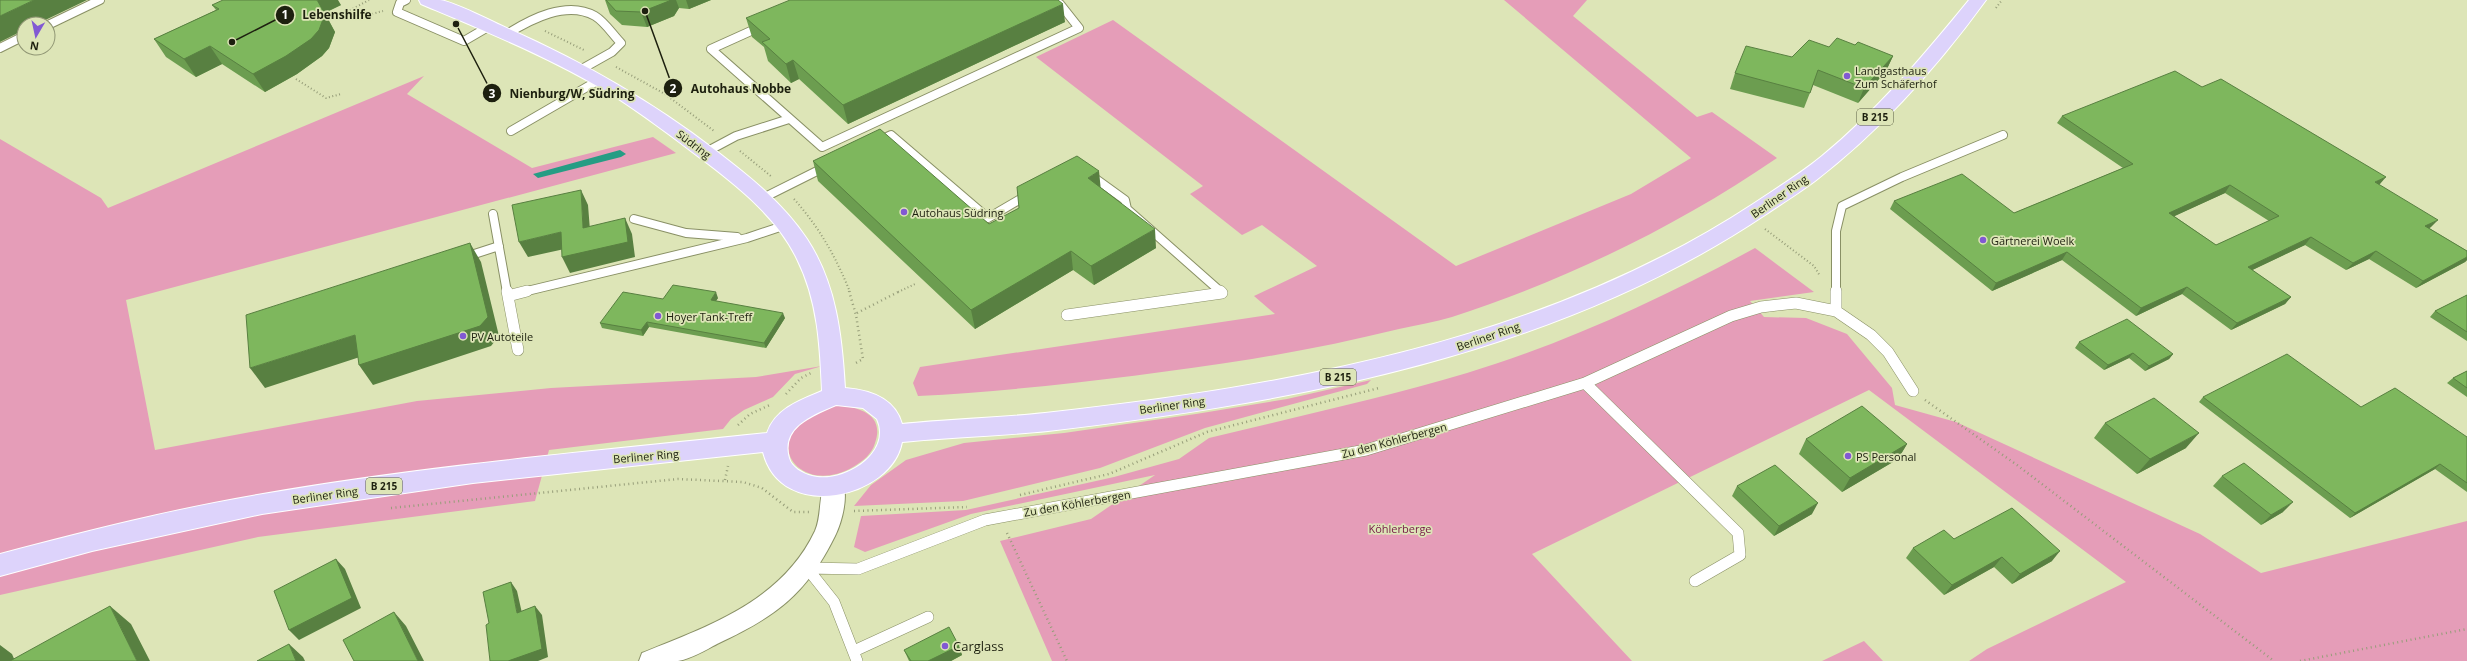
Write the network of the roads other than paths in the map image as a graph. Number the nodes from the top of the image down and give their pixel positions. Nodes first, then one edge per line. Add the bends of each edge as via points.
1 (100, 0) edge
2 (406, 0) edge
3 (427, 0) edge
4 (1050, 0) edge
5 (1978, 0) edge
6 (56, 21) edge
7 (769, 23) edge
8 (488, 27) junction
9 (507, 34) junction
10 (16, 40) edge
11 (0, 48) edge
12 (580, 70) junction
13 (599, 80) junction
14 (789, 119) junction
15 (511, 131) dead end
16 (2003, 135) dead end
17 (869, 146) edge
18 (706, 152) junction
19 (833, 163) edge
20 (1079, 166) edge
21 (1040, 188) edge
22 (761, 198) junction
23 (493, 214) dead end
24 (634, 219) dead end
25 (786, 225) junction
26 (747, 238) junction
27 (499, 246) junction
28 (453, 260) edge
29 (508, 296) junction
30 (1836, 311) junction
31 (1067, 315) dead end
32 (518, 350) dead end
33 (1585, 383) junction
34 (1913, 391) road end
35 (834, 396) junction
36 (893, 434) junction
37 (774, 442) junction
38 (834, 487) junction
39 (0, 565) edge
40 (807, 568) junction
41 (1696, 581) dead end
42 (928, 617) dead end
43 (856, 656) edge
44 (651, 661) edge

1 - 6 lane
2 - 8 lane via 400,3 397,12 464,41
3 - 8 main road, Südring
4 - 14 lane via 1060,4 1078,28 822,147
5 - 36 main road, Berliner Ring / B 215 via 1915,76 1851,140 1807,178 1748,218 1661,267 1599,296 1470,343 1350,375 1109,414
7 - 14 lane via 711,49
8 - 9 main road, Südring
9 - 12 main road, Südring
9 - 12 lane via 555,8 578,6 594,16 621,43 612,52
10 - 11 lane
12 - 13 main road, Südring
13 - 15 lane
13 - 18 main road, Südring via 668,123
14 - 18 lane via 736,136
16 - 30 lane via 1902,177 1842,206 1837,218 1836,234
17 - 21 lane via 891,135 988,218
18 - 22 main road, Südring
19 - 22 lane
20 - 31 lane via 1125,200 1127,209 1222,292
22 - 25 main road, Südring
23 - 27 lane
24 - 26 lane via 686,233
25 - 26 lane
25 - 35 main road, Südring via 808,260 826,304 832,340
26 - 29 lane
27 - 28 lane
27 - 29 lane
29 - 32 lane
30 - 33 lane, Zu den Köhlerbergen via 1796,304 1761,307 1731,316
30 - 34 lane, Zu den Köhlerbergen via 1875,339 1888,352
33 - 40 lane, Zu den Köhlerbergen via 1366,450 1000,516 858,569
33 - 41 lane via 1738,534 1740,555
35 - 36 main road via 857,396 876,404 889,416
35 - 37 main road via 813,402 795,412 781,426
36 - 38 main road via 888,451 875,467 856,480
37 - 38 main road via 775,462 787,478 808,486
37 - 39 main road, Berliner Ring / B 215 via 473,473 262,504 99,538
38 - 40 street via 827,528
40 - 43 lane via 834,602
40 - 44 street via 791,586 763,609 729,628
42 - 43 lane

